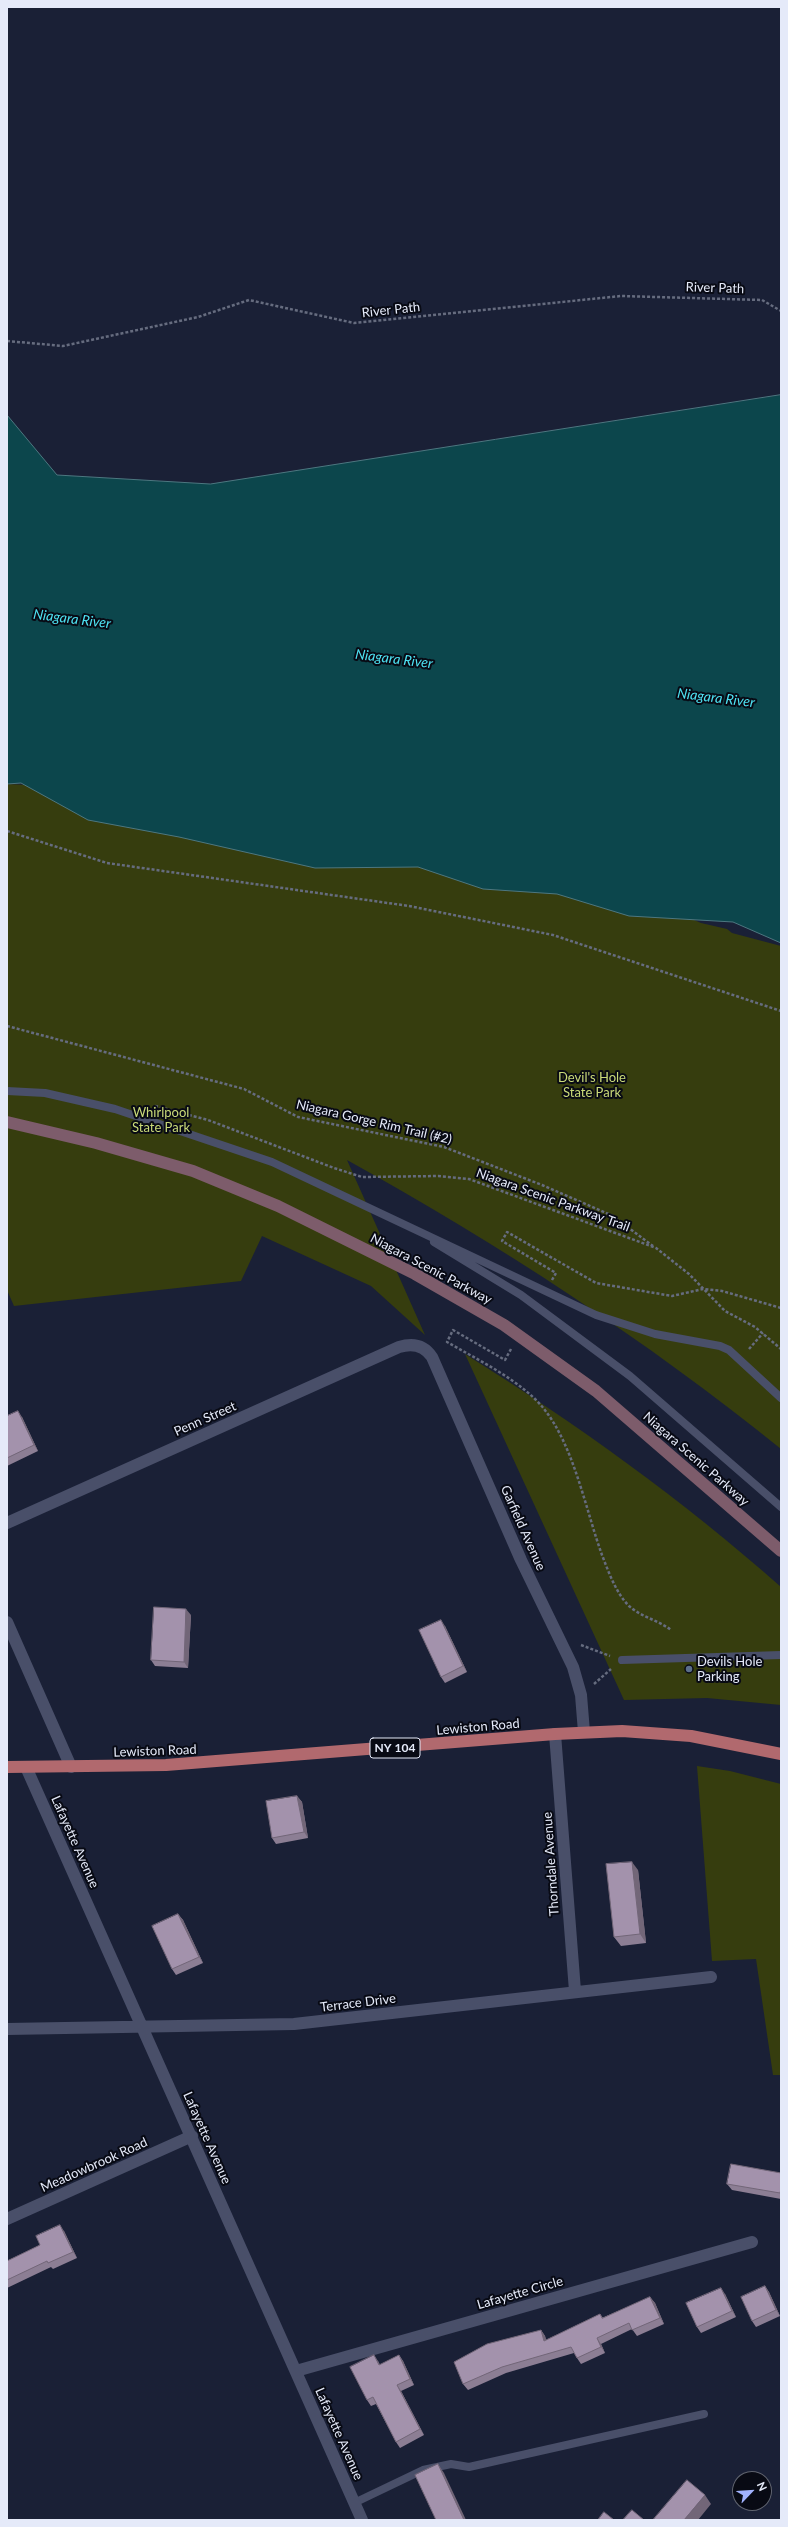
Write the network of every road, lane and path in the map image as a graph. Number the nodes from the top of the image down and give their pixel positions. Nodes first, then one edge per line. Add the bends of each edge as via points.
1 (781, 312) edge
2 (7, 341) edge
3 (7, 831) edge
4 (781, 1011) edge
5 (7, 1026) edge
6 (7, 1091) edge
7 (147, 1104) dead end
8 (7, 1122) edge
9 (396, 1218) junction
10 (656, 1248) junction
11 (566, 1267) dead end
12 (703, 1290) junction
13 (781, 1308) edge
14 (763, 1333) junction
15 (415, 1345) joint
16 (781, 1349) edge
17 (739, 1360) junction
18 (499, 1373) dead end
19 (781, 1398) edge
20 (781, 1507) edge
21 (7, 1523) edge
22 (781, 1551) edge
23 (7, 1622) edge
24 (671, 1630) dead end
25 (558, 1636) junction
26 (781, 1655) edge
27 (622, 1660) junction
28 (581, 1695) junction
29 (584, 1732) junction
30 (555, 1734) junction
31 (781, 1754) edge
32 (7, 1767) edge
33 (26, 1767) junction
34 (71, 1767) junction
35 (711, 1977) dead end
36 (575, 1991) junction
37 (143, 2027) junction
38 (7, 2029) edge
39 (192, 2136) junction
40 (7, 2219) edge
41 (752, 2242) dead end
42 (296, 2372) junction
43 (704, 2414) dead end
44 (354, 2503) junction
45 (362, 2520) edge

1 - 2 path, River Path via 762,300 621,296 354,324 249,300 198,317 63,346
3 - 4 path via 107,863 409,906 553,935
5 - 10 path, Niagara Gorge Rim Trail (#2) via 244,1089 298,1117 444,1147 613,1216
6 - 9 lane via 45,1093 115,1109 272,1162
7 - 10 path, Niagara Scenic Parkway Trail via 208,1120 334,1168 362,1176 438,1176 469,1179
8 - 22 main road, Niagara Scenic Parkway via 96,1143 193,1171 278,1206 415,1274 504,1325 596,1391
9 - 17 lane via 596,1315 655,1334 720,1346
9 - 20 lane via 521,1295 630,1376
10 - 12 path, Niagara Scenic Parkway Trail via 689,1274
11 - 12 path via 596,1283 629,1290 672,1296
12 - 13 path via 722,1291
12 - 14 path, Niagara Scenic Parkway Trail via 725,1311
14 - 16 path, Niagara Scenic Parkway Trail
14 - 17 path
15 - 21 street, Penn Street via 399,1347
15 - 25 street, Garfield Avenue via 425,1349 432,1357 521,1560
17 - 19 lane
18 - 24 path via 535,1398 554,1423 576,1474 609,1574 619,1593 630,1606
23 - 34 street
25 - 27 path
25 - 28 street, Garfield Avenue via 577,1678
26 - 27 lane
27 - 28 path
28 - 29 street, Garfield Avenue
29 - 30 main road, Lewiston Road / NY 104
29 - 31 main road, Lewiston Road / NY 104 via 638,1730 671,1733 731,1742
30 - 34 main road, Lewiston Road / NY 104 via 216,1762
30 - 36 street, Thorndale Avenue
32 - 33 main road, Lewiston Road / NY 104
33 - 34 main road, Lewiston Road / NY 104
33 - 37 street, Lafayette Avenue
35 - 36 street, Terrace Drive
36 - 37 street, Terrace Drive via 321,2022 263,2026
37 - 38 street, Terrace Drive
37 - 39 street, Lafayette Avenue
39 - 40 street, Meadowbrook Road
39 - 42 street, Lafayette Avenue
41 - 42 street, Lafayette Circle
42 - 44 street, Lafayette Avenue
43 - 44 lane via 470,2467 451,2464 423,2470
44 - 45 street, Lafayette Avenue

